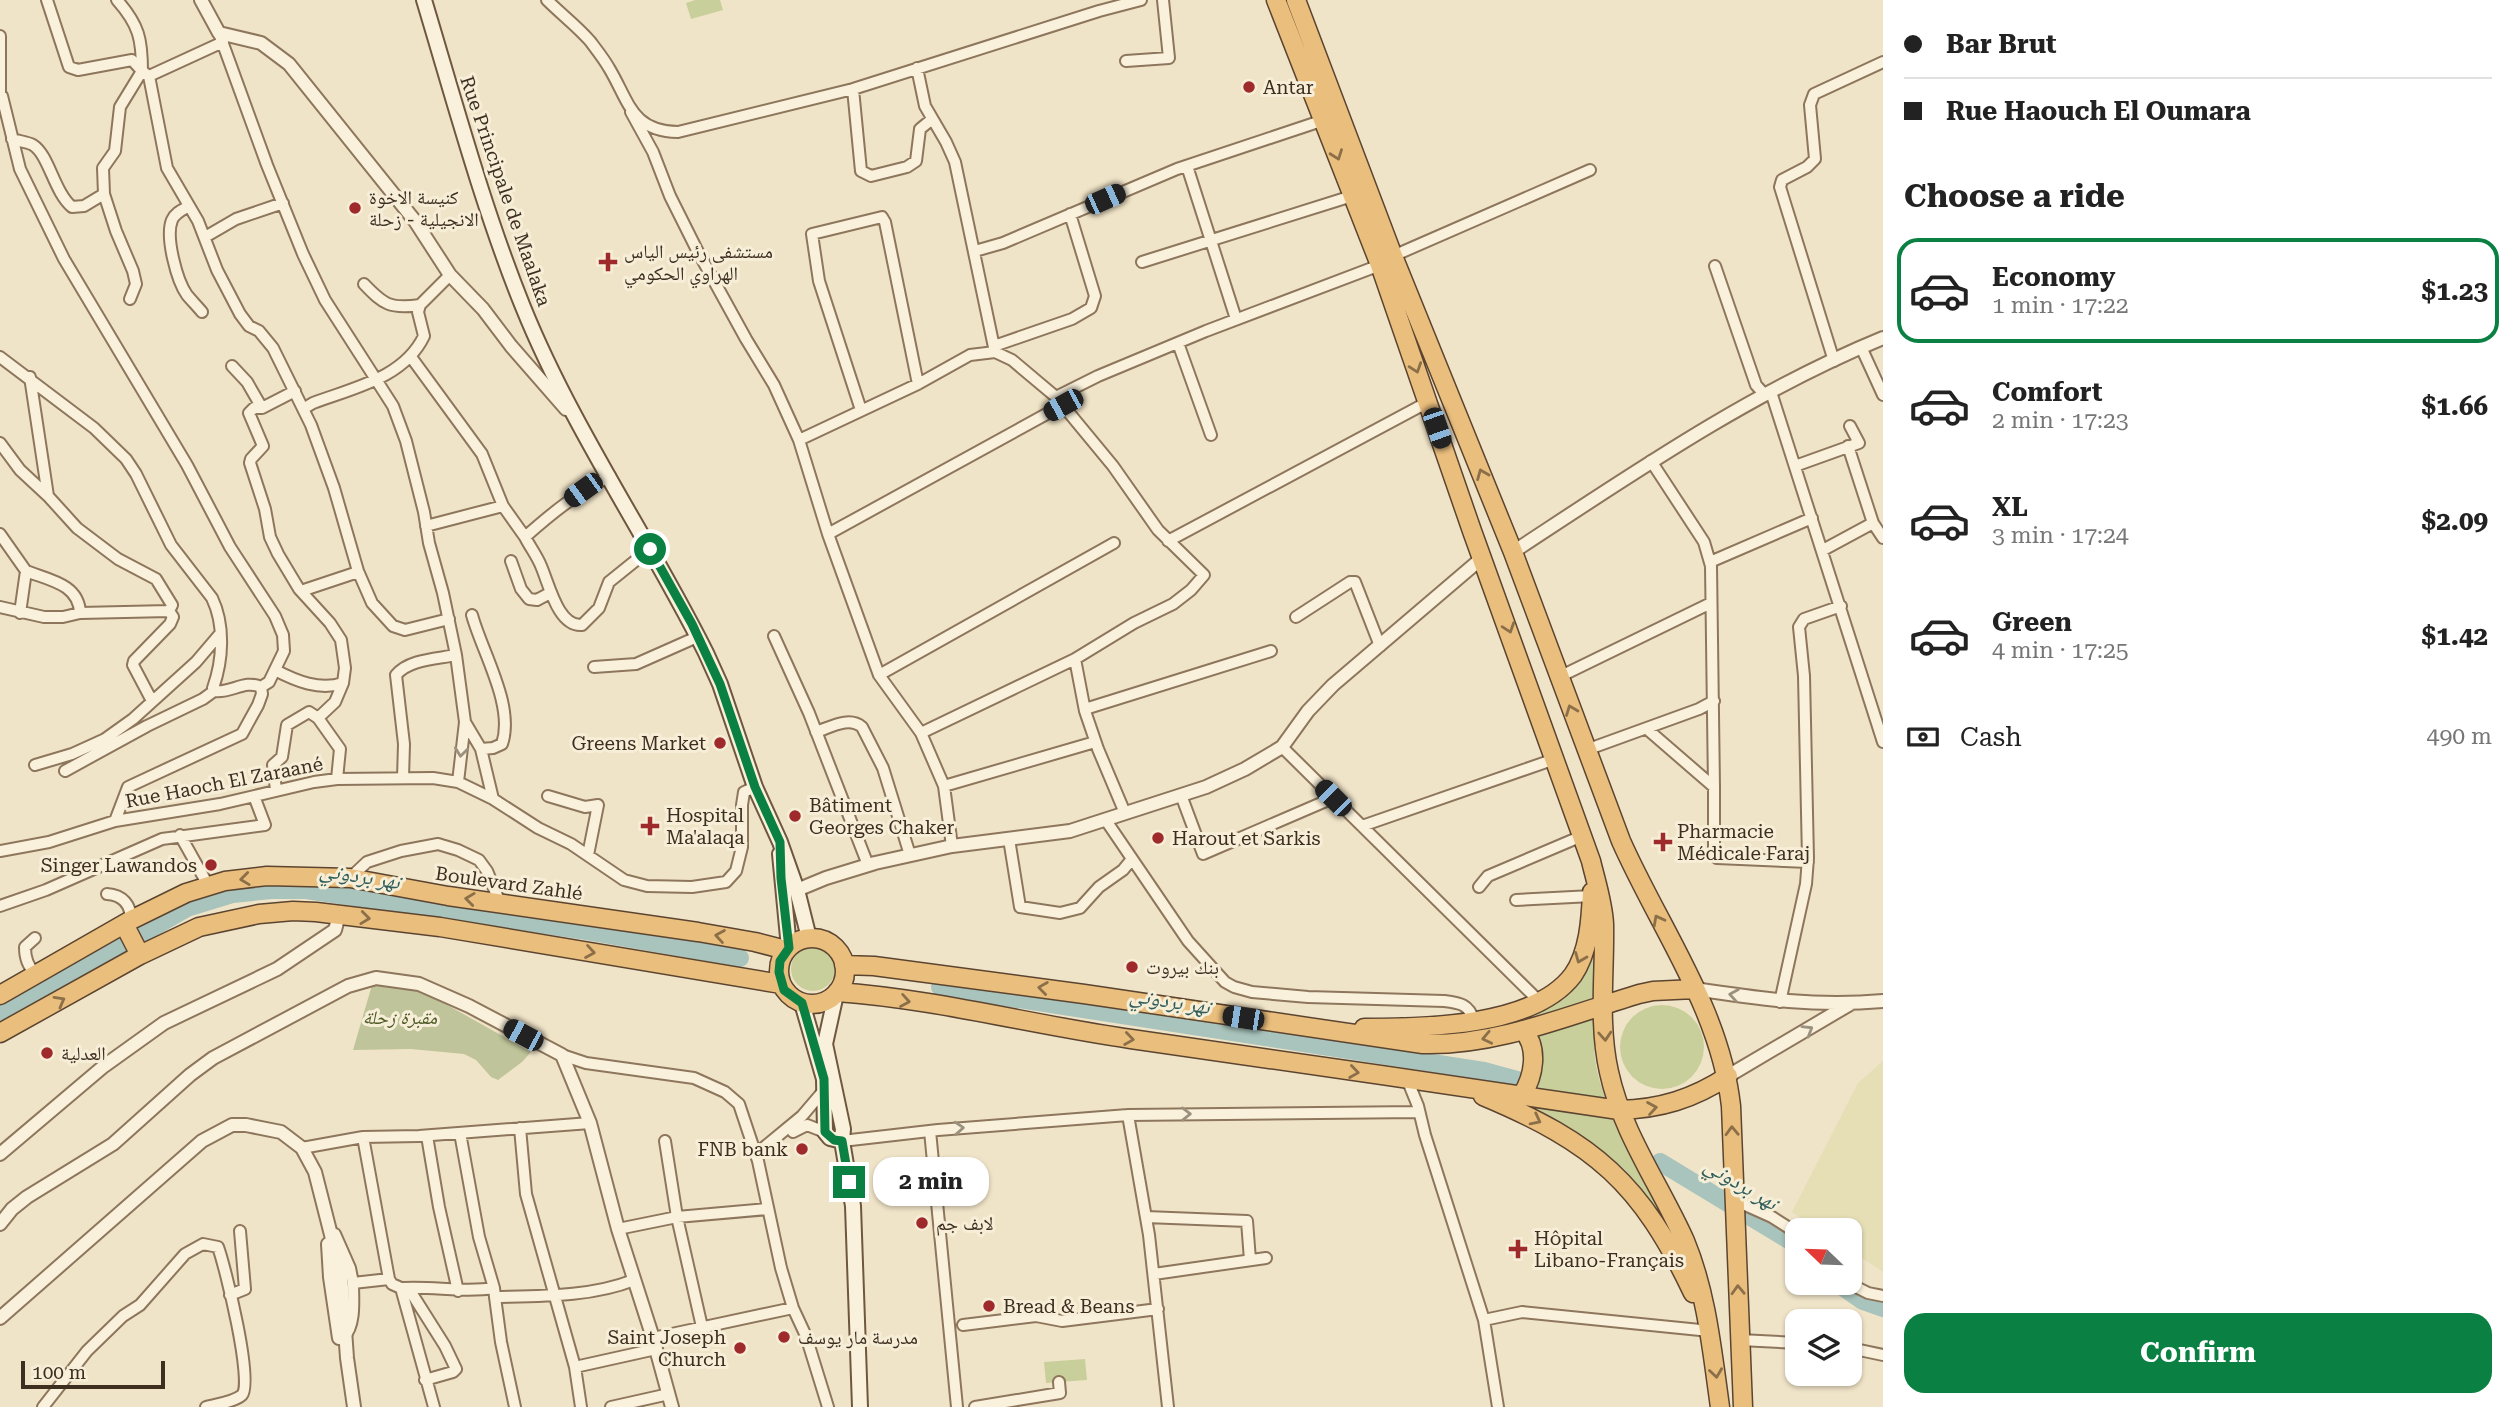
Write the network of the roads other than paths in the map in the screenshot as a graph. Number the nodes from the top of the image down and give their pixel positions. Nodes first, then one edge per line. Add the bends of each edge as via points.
1 (47, 0) edge
2 (117, 0) edge
3 (201, 0) edge
4 (424, 0) edge
5 (547, 0) edge
6 (1142, 0) edge
7 (1163, 0) edge
8 (1276, 0) edge
9 (1296, 0) edge
10 (1097, 5) edge
11 (0, 36) edge
12 (221, 38) junction
13 (1, 50) edge
14 (1126, 61) dead end
15 (1883, 62) edge
16 (917, 68) junction
17 (145, 74) junction
18 (853, 89) junction
19 (1, 96) edge
20 (631, 112) junction
21 (931, 120) junction
22 (1324, 120) junction
23 (12, 139) junction
24 (1187, 166) junction
25 (1590, 170) dead end
26 (104, 194) junction
27 (1352, 196) junction
28 (283, 203) junction
29 (189, 206) junction
30 (1070, 214) junction
31 (205, 237) junction
32 (1211, 242) junction
33 (975, 251) junction
34 (1386, 261) junction
35 (1142, 262) dead end
36 (1715, 266) dead end
37 (450, 275) junction
38 (365, 284) dead end
39 (130, 299) dead end
40 (420, 305) junction
41 (202, 312) dead end
42 (1236, 319) junction
43 (1883, 338) edge
44 (1178, 343) junction
45 (1861, 347) junction
46 (994, 349) junction
47 (0, 357) edge
48 (411, 358) junction
49 (1834, 360) junction
50 (232, 366) dead end
51 (30, 377) junction
52 (376, 380) junction
53 (918, 384) junction
54 (295, 391) junction
55 (1768, 394) junction
56 (1883, 395) edge
57 (1059, 401) junction
58 (1428, 402) junction
59 (262, 408) junction
60 (303, 409) junction
61 (861, 410) junction
62 (1850, 426) dead end
63 (581, 428) junction
64 (1211, 435) dead end
65 (799, 440) junction
66 (0, 443) edge
67 (1848, 446) junction
68 (1651, 461) junction
69 (1795, 466) junction
70 (610, 476) junction
71 (48, 496) junction
72 (503, 506) junction
73 (1812, 518) junction
74 (1500, 519) junction
75 (1872, 523) junction
76 (426, 526) junction
77 (1472, 531) junction
78 (0, 534) edge
79 (828, 534) junction
80 (525, 537) junction
81 (1883, 538) edge
82 (1168, 541) junction
83 (1114, 543) dead end
84 (650, 549) junction
85 (1823, 550) junction
86 (1513, 552) junction
87 (1482, 558) junction
88 (511, 561) dead end
89 (1710, 562) junction
90 (26, 571) junction
91 (358, 572) junction
92 (1524, 580) junction
93 (1495, 590) junction
94 (301, 591) junction
95 (550, 593) junction
96 (1711, 603) junction
97 (1841, 606) junction
98 (2, 610) edge
99 (169, 611) junction
100 (20, 613) junction
101 (80, 613) junction
102 (472, 615) dead end
103 (1296, 617) dead end
104 (449, 619) junction
105 (219, 635) junction
106 (698, 636) junction
107 (774, 636) dead end
108 (1380, 646) junction
109 (1271, 651) dead end
110 (456, 655) junction
111 (1075, 659) junction
112 (594, 667) dead end
113 (275, 670) junction
114 (879, 675) junction
115 (1559, 677) junction
116 (343, 683) junction
117 (261, 687) junction
118 (214, 691) junction
119 (152, 701) junction
120 (1714, 701) junction
121 (1085, 709) junction
122 (318, 718) junction
123 (465, 722) junction
124 (1647, 729) junction
125 (816, 732) junction
126 (921, 733) junction
127 (1095, 742) junction
128 (1883, 742) edge
129 (1282, 747) junction
130 (481, 748) junction
131 (1586, 750) junction
132 (1555, 759) junction
133 (35, 765) dead end
134 (65, 771) dead end
135 (337, 779) junction
136 (403, 779) junction
137 (458, 782) junction
138 (944, 786) junction
139 (755, 787) junction
140 (1714, 787) junction
141 (276, 790) junction
142 (1181, 795) junction
143 (254, 796) junction
144 (548, 796) dead end
145 (1333, 798) junction
146 (494, 799) junction
147 (1125, 813) junction
148 (1105, 820) junction
149 (115, 821) junction
150 (1362, 826) junction
151 (180, 835) junction
152 (1009, 839) junction
153 (1583, 840) junction
154 (780, 842) junction
155 (952, 846) junction
156 (0, 851) edge
157 (588, 855) junction
158 (910, 855) junction
159 (1132, 859) junction
160 (1808, 862) junction
161 (868, 865) junction
162 (351, 878) junction
163 (208, 885) junction
164 (1479, 887) dead end
165 (797, 890) junction
166 (107, 894) dead end
167 (1592, 896) junction
168 (1516, 900) dead end
169 (500, 903) junction
170 (0, 906) edge
171 (339, 915) junction
172 (127, 922) junction
173 (35, 938) dead end
174 (809, 938) junction
175 (769, 945) junction
176 (788, 949) junction
177 (140, 955) junction
178 (844, 965) junction
179 (874, 966) junction
180 (35, 974) junction
181 (772, 982) junction
182 (1695, 989) junction
183 (836, 993) junction
184 (0, 995) edge
185 (869, 995) junction
186 (1883, 1001) edge
187 (1540, 1002) junction
188 (1780, 1002) junction
189 (802, 1003) junction
190 (1851, 1004) junction
191 (1603, 1005) junction
192 (1474, 1021) junction
193 (807, 1026) junction
194 (1523, 1030) junction
195 (1322, 1031) junction
196 (0, 1033) edge
197 (827, 1035) junction
198 (562, 1055) junction
199 (1728, 1076) junction
200 (1407, 1079) junction
201 (1430, 1083) junction
202 (1450, 1085) junction
203 (825, 1089) junction
204 (1522, 1095) junction
205 (1418, 1109) junction
206 (1619, 1110) junction
207 (804, 1114) junction
208 (1128, 1115) junction
209 (590, 1123) junction
210 (811, 1126) junction
211 (520, 1128) junction
212 (930, 1131) junction
213 (825, 1132) junction
214 (460, 1133) junction
215 (427, 1136) junction
216 (363, 1137) junction
217 (665, 1141) dead end
218 (842, 1141) junction
219 (302, 1147) junction
220 (0, 1154) edge
221 (757, 1157) junction
222 (1734, 1200) junction
223 (323, 1205) junction
224 (768, 1209) junction
225 (677, 1217) junction
226 (1146, 1217) junction
227 (0, 1224) edge
228 (1785, 1225) edge
229 (618, 1229) junction
230 (240, 1231) dead end
231 (1266, 1258) dead end
232 (1250, 1260) junction
233 (1154, 1273) junction
234 (389, 1279) junction
235 (634, 1280) junction
236 (405, 1288) junction
237 (343, 1289) junction
238 (1862, 1290) edge
239 (458, 1291) junction
240 (494, 1293) junction
241 (230, 1295) junction
242 (555, 1296) junction
243 (1883, 1296) edge
244 (793, 1308) junction
245 (1158, 1309) junction
246 (0, 1318) edge
247 (1484, 1320) junction
248 (963, 1325) dead end
249 (1709, 1326) junction
250 (702, 1327) junction
251 (342, 1337) junction
252 (1740, 1340) junction
253 (1785, 1342) edge
254 (655, 1343) junction
255 (1862, 1351) edge
256 (1883, 1355) edge
257 (575, 1367) junction
258 (425, 1380) junction
259 (1059, 1382) dead end
260 (670, 1401) edge
261 (43, 1407) edge
262 (206, 1407) edge
263 (346, 1407) edge
264 (355, 1407) edge
265 (435, 1407) edge
266 (515, 1407) edge
267 (581, 1407) edge
268 (611, 1407) edge
269 (828, 1407) edge
270 (860, 1407) edge
271 (957, 1407) edge
272 (975, 1407) edge
273 (1168, 1407) edge
274 (1498, 1407) edge
275 (1720, 1407) edge
276 (1743, 1407) edge

1 - 17 street via 69,67 132,60
2 - 17 street via 139,32
3 - 12 street
4 - 63 main road, Rue Principale de Maalaka via 482,194 523,308
5 - 20 street via 589,40
6 - 10 street
7 - 14 street via 1170,58
8 - 22 highway
9 - 34 highway
10 - 16 street
11 - 13 street
12 - 17 street
12 - 28 street
12 - 37 street via 261,43 289,64 415,221
13 - 19 street
15 - 49 street via 1814,94 1810,105 1815,159 1783,180 1780,187
16 - 18 street
16 - 21 street
17 - 26 street via 120,107 115,150 103,168
17 - 29 street via 167,167
18 - 20 street via 678,132 649,127
18 - 21 street via 862,171 870,176 916,161 920,129
19 - 23 street
20 - 65 street via 697,250 774,385
21 - 33 street via 951,152
22 - 24 street
22 -> 27 highway
23 - 26 street via 34,145 72,207 84,206
23 - 113 street via 20,169 64,259 187,465 230,547 275,616 284,651
24 - 30 street
24 - 32 street
25 - 34 street
26 - 39 street via 133,271 136,284
27 - 32 street
27 - 34 highway
28 - 31 street via 236,219
28 - 52 street via 325,300
29 - 31 street
29 - 41 street via 177,213 170,236 186,293
30 - 33 street
30 - 46 street via 1095,296 1091,308
31 - 54 street via 240,314 273,348
32 - 35 street
32 - 42 street
33 - 46 street
34 - 42 street
34 -> 58 highway
74 -> 34 highway
36 - 55 street via 1756,385
37 - 40 street
37 - 63 street
38 - 40 street via 390,306
40 - 48 street via 424,336
42 - 44 street
43 - 45 street
44 - 57 street via 1098,376
44 - 64 street
45 - 49 street
45 - 56 street
46 - 53 street via 971,355
46 - 57 street
47 - 51 street
48 - 52 street
48 - 72 street via 482,454
49 - 55 street
50 - 59 street
51 - 71 street
51 - 105 street via 126,459 171,545 212,598
52 - 60 street
52 - 76 street via 400,422
53 - 61 street
53 - 61 street via 882,217 811,234 819,281
54 - 59 street
54 - 60 street
55 - 68 street
55 - 69 street
57 - 79 street
57 - 82 street
58 - 77 highway
58 - 82 street
59 - 94 street via 249,413 263,446 250,464 271,537
60 - 91 street via 334,488
61 - 65 street
62 - 67 street via 1859,443
63 - 70 main road, Rue Principale de Maalaka
65 - 79 street
66 - 71 street
67 - 69 street
67 - 75 street
68 - 86 street
68 - 89 street via 1704,542
69 - 73 street
70 - 80 street via 567,501
70 - 84 main road, Rue Principale de Maalaka
71 - 99 street via 78,528 118,559 156,579 171,600
72 - 76 street
72 - 80 street
73 - 85 street
73 - 89 street
74 - 77 highway
74 - 86 highway
75 - 81 street
75 - 85 street
76 - 104 street
77 - 87 highway
78 - 90 street
79 - 114 street
80 - 95 street
82 - 111 street via 1204,575 1173,604
83 - 114 street
84 - 95 street via 609,582 599,608 582,625 568,622
84 - 106 main road, Rue Principale de Maalaka
85 - 97 street
86 - 92 highway
87 - 93 highway
87 - 108 street
88 - 95 street via 529,599
89 - 96 street
90 - 100 street
90 - 101 street via 70,589 80,601
91 - 94 street
91 - 104 street via 372,603 393,626 405,630
92 - 93 highway
92 - 115 highway
93 -> 132 highway
94 - 116 street via 341,640
96 - 115 street
96 - 120 street
97 - 128 street
97 - 160 street via 1804,620 1799,627
98 - 100 street
99 - 101 street
99 - 119 street via 173,617 170,624 133,665
100 - 101 street via 54,617
102 - 130 street via 503,700 502,744
103 - 108 street via 1354,582
104 - 110 street
105 - 118 street via 221,656
105 - 119 street
106 - 112 street via 636,664
106 - 139 main road, Rue Principale de Maalaka via 720,684
107 - 125 street
108 - 129 street via 1316,702
109 - 121 street
110 - 123 street
110 - 136 street via 416,663 396,675
111 - 121 street
111 - 126 street
113 - 116 street via 298,682 332,687
113 - 117 street
114 - 126 street
131 -> 115 highway
116 - 122 street via 335,702
117 - 118 street via 247,684
117 - 149 street via 258,705 242,734 128,787
118 - 134 street
119 - 133 street via 105,739
120 - 124 street
120 - 140 street
121 - 127 street
122 - 135 street via 340,749
122 - 141 street via 309,712 287,725 282,757 273,765
123 - 130 street
123 -> 137 street
124 - 131 street
124 - 140 street
125 - 158 street via 849,722 862,727 883,768
125 - 161 street
126 - 138 street
127 - 138 street
127 - 147 street
129 - 142 street via 1245,769
129 - 145 street
130 - 146 street
182 -> 131 highway via 1641,886
132 - 150 street
132 - 153 highway
135 - 136 street, Rue Haoch El Zaraané
135 - 141 street, Rue Haoch El Zaraané
136 - 137 street, Rue Haoch El Zaraané
137 - 146 street, Rue Haoch El Zaraané
138 - 155 street
139 - 154 main road, Rue Principale de Maalaka
139 - 157 street, Rue Haoch El Zaraané via 744,792 740,860 726,882 680,888 632,883
140 - 160 street via 1717,859
141 - 143 street, Rue Haoch El Zaraané
142 - 145 street via 1203,855
142 - 147 street
143 - 149 street, Rue Haoch El Zaraané
143 - 151 street via 265,825
144 - 157 street via 585,807 598,805
145 - 150 street
146 - 157 street, Rue Haoch El Zaraané
147 - 148 street
148 - 152 street via 1070,831
148 - 159 street
149 - 156 street, Rue Haoch El Zaraané via 49,842
150 - 187 street
151 - 163 street
151 - 170 street
152 - 155 street
152 - 159 street via 1020,907 1060,913 1080,908
153 - 164 street via 1488,876
153 - 167 highway
153 - 191 highway via 1603,911
154 - 165 main road, Rue Principale de Maalaka
154 - 176 main road, Rue Principale de Maalaka
155 - 158 street
158 - 161 street
159 - 192 street via 1188,941 1234,988 1308,997 1444,1001 1465,1006
160 - 188 street
161 - 165 street
162 -> 163 highway, Boulevard Zahlé via 267,876
169 -> 162 highway, Boulevard Zahlé
162 - 169 street via 367,863 438,844 479,860
163 - 172 highway, Boulevard Zahlé
165 - 174 main road, Rue Principale de Maalaka
166 - 172 street via 127,902 131,910
167 - 168 street
167 -> 187 highway via 1578,966 1561,987
175 -> 169 highway, Boulevard Zahlé
171 - 177 highway via 293,911 228,919 199,927
171 -> 181 highway via 440,927
171 - 220 street via 335,930 277,970 164,1023 118,1055
172 - 177 highway
172 - 180 highway, Boulevard Zahlé
173 - 180 street via 25,947 26,960
174 - 176 highway
174 - 178 highway via 832,945
175 - 176 highway, Boulevard Zahlé
175 - 181 highway
176 - 181 highway
196 -> 177 highway
178 - 179 highway
178 - 183 highway
179 - 185 highway via 864,978
195 -> 179 highway
180 - 184 highway, Boulevard Zahlé
181 - 189 highway
188 -> 182 street
182 - 191 highway via 1653,991
182 - 199 highway
183 - 185 highway
183 - 189 highway via 824,1003
183 - 197 main road
185 -> 200 highway via 1132,1040
186 - 190 street
187 - 192 highway
188 - 190 street
189 - 193 main road
199 -> 190 street
191 - 194 highway
191 -> 206 highway via 1609,1071
192 - 195 highway
193 - 197 main road via 820,1020
193 - 203 main road
194 -> 195 highway via 1444,1045
194 - 204 highway via 1533,1057 1532,1074
197 - 218 main road
198 - 209 street
198 - 221 street via 586,1063 694,1078 717,1088 740,1104
198 - 227 street via 419,985 376,978 348,986 206,1062 113,1144 27,1197
206 -> 199 highway via 1672,1104
222 -> 199 highway
200 - 201 highway
200 - 205 street
201 - 202 highway
201 - 205 street
202 - 204 highway
202 -> 249 highway via 1536,1120 1605,1164 1645,1208
203 - 207 street
203 - 213 main road
204 - 206 highway
208 -> 205 street
205 - 247 street
206 - 249 highway via 1685,1242
207 - 210 street
207 - 221 street
212 -> 208 street
208 - 226 street
209 - 211 street
209 - 229 street
210 - 213 street
210 - 221 street via 798,1128
211 - 214 street
211 - 242 street via 526,1194
212 - 218 street
212 - 271 street
213 - 218 main road
214 - 215 street
214 - 240 street
215 - 216 street
215 - 239 street
216 - 219 street
216 - 234 street
217 - 225 street
218 - 270 main road via 853,1206
219 - 223 street via 315,1172
219 - 246 street via 281,1132 246,1125 232,1125 208,1137
221 - 224 street
222 - 228 street
252 -> 222 highway
223 - 237 street via 336,1276
223 - 237 street via 348,1263
224 - 225 street
224 - 244 street
225 - 229 street
225 - 250 street
226 - 232 street via 1247,1221
226 - 233 street
229 - 235 street
230 - 241 street via 245,1289
231 - 232 street
232 - 233 street
233 - 245 street
234 - 236 street
234 - 237 street
235 - 242 street via 614,1288
235 - 254 street
236 - 239 street
236 - 258 street
236 - 258 street via 456,1369
237 - 251 street
238 - 243 street
239 - 240 street
240 - 242 street
240 - 266 street
241 - 261 street via 218,1247 203,1244 185,1254 140,1305 87,1351
241 - 262 street via 246,1367 246,1389 234,1399
242 - 257 street
244 - 250 street
244 - 269 street
245 - 248 street via 1062,1321 1036,1316
245 - 273 street
247 - 249 street via 1522,1312
247 - 274 street
249 -> 275 highway
250 - 254 street
251 - 263 street
251 - 264 street
252 - 253 street
252 - 276 highway
254 - 257 street
254 - 260 street
255 - 256 street
257 - 267 street
258 - 265 street
259 - 272 street via 1060,1393
260 - 268 street

